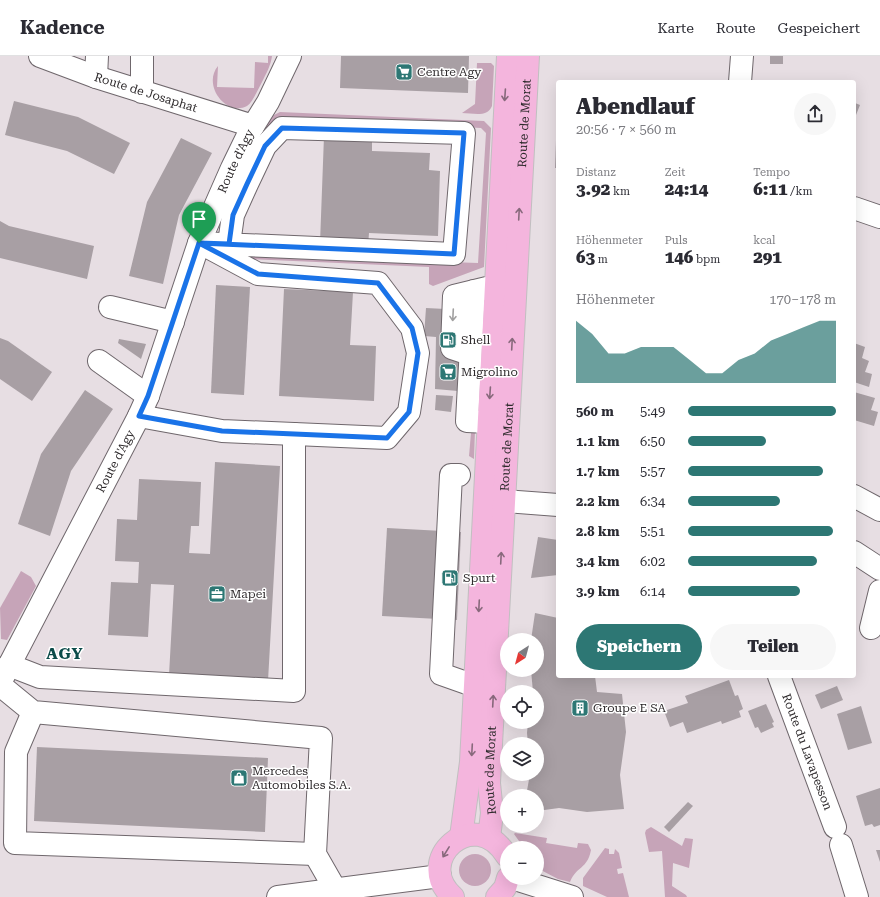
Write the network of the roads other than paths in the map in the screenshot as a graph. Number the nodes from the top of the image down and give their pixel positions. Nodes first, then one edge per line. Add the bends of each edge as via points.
1 (40, 56) edge
2 (97, 56) edge
3 (142, 56) edge
4 (290, 56) edge
5 (508, 56) edge
6 (528, 56) edge
7 (742, 56) edge
8 (96, 78) junction
9 (740, 80) edge
10 (142, 92) junction
11 (253, 126) junction
12 (856, 209) edge
13 (880, 217) edge
14 (199, 243) junction
15 (229, 244) junction
16 (496, 287) junction
17 (110, 308) dead end
18 (173, 322) junction
19 (99, 361) dead end
20 (148, 396) junction
21 (139, 416) junction
22 (488, 422) junction
23 (294, 434) junction
24 (486, 475) junction
25 (856, 497) edge
26 (504, 501) junction
27 (556, 505) edge
28 (880, 510) edge
29 (856, 553) edge
30 (880, 569) edge
31 (880, 591) edge
32 (872, 628) dead end
33 (3, 678) edge
34 (780, 678) edge
35 (475, 686) junction
36 (32, 712) junction
37 (461, 837) junction
38 (489, 838) junction
39 (500, 846) edge
40 (315, 854) junction
41 (440, 876) junction
42 (505, 885) edge
43 (534, 885) edge
44 (336, 893) edge
45 (278, 897) edge
46 (453, 897) edge
47 (497, 897) edge
48 (572, 897) edge
49 (857, 897) edge

1 - 8 street, Route de Josaphat
2 - 8 street
3 - 10 street
4 - 11 street, Route d'Agy via 268,102
5 -> 16 main road, Route de Morat
26 -> 6 main road, Route de Morat
7 - 9 street
8 - 10 street, Route de Josaphat
10 - 11 street, Route de Josaphat
11 - 14 street, Route d'Agy
12 - 13 street
14 - 15 street
14 - 18 street, Route d'Agy
14 - 23 street via 258,274 378,283 412,328 418,353 409,412 387,438
15 - 15 street via 233,215 247,184 265,146 282,128 464,133 454,254
16 -> 22 main road, Route de Morat
16 -> 22 street via 474,291 470,354 467,421
17 - 18 street
18 - 20 street, Route d'Agy
19 - 20 street
20 - 21 street, Route d'Agy
21 - 23 street via 222,431
21 - 33 street, Route d'Agy
22 - 24 main road, Route de Morat
23 - 33 street via 294,691 40,677
24 -> 35 main road, Route de Morat
24 - 35 street via 459,475 450,677
25 - 28 street
26 - 27 street
38 -> 26 main road, Route de Morat via 492,813 489,770
29 - 30 street
31 - 32 street
33 - 36 street
34 - 49 street, Route du Lavapesson via 838,836
35 -> 37 main road, Route de Morat via 471,762
36 - 40 street via 321,738
36 - 40 street via 16,752 15,843
37 - 38 main road via 475,835
37 -> 41 main road via 446,849 441,859
38 - 39 main road
40 - 44 street
41 - 44 street
41 - 46 main road via 444,887
42 - 47 main road
43 - 48 street
44 - 45 street

